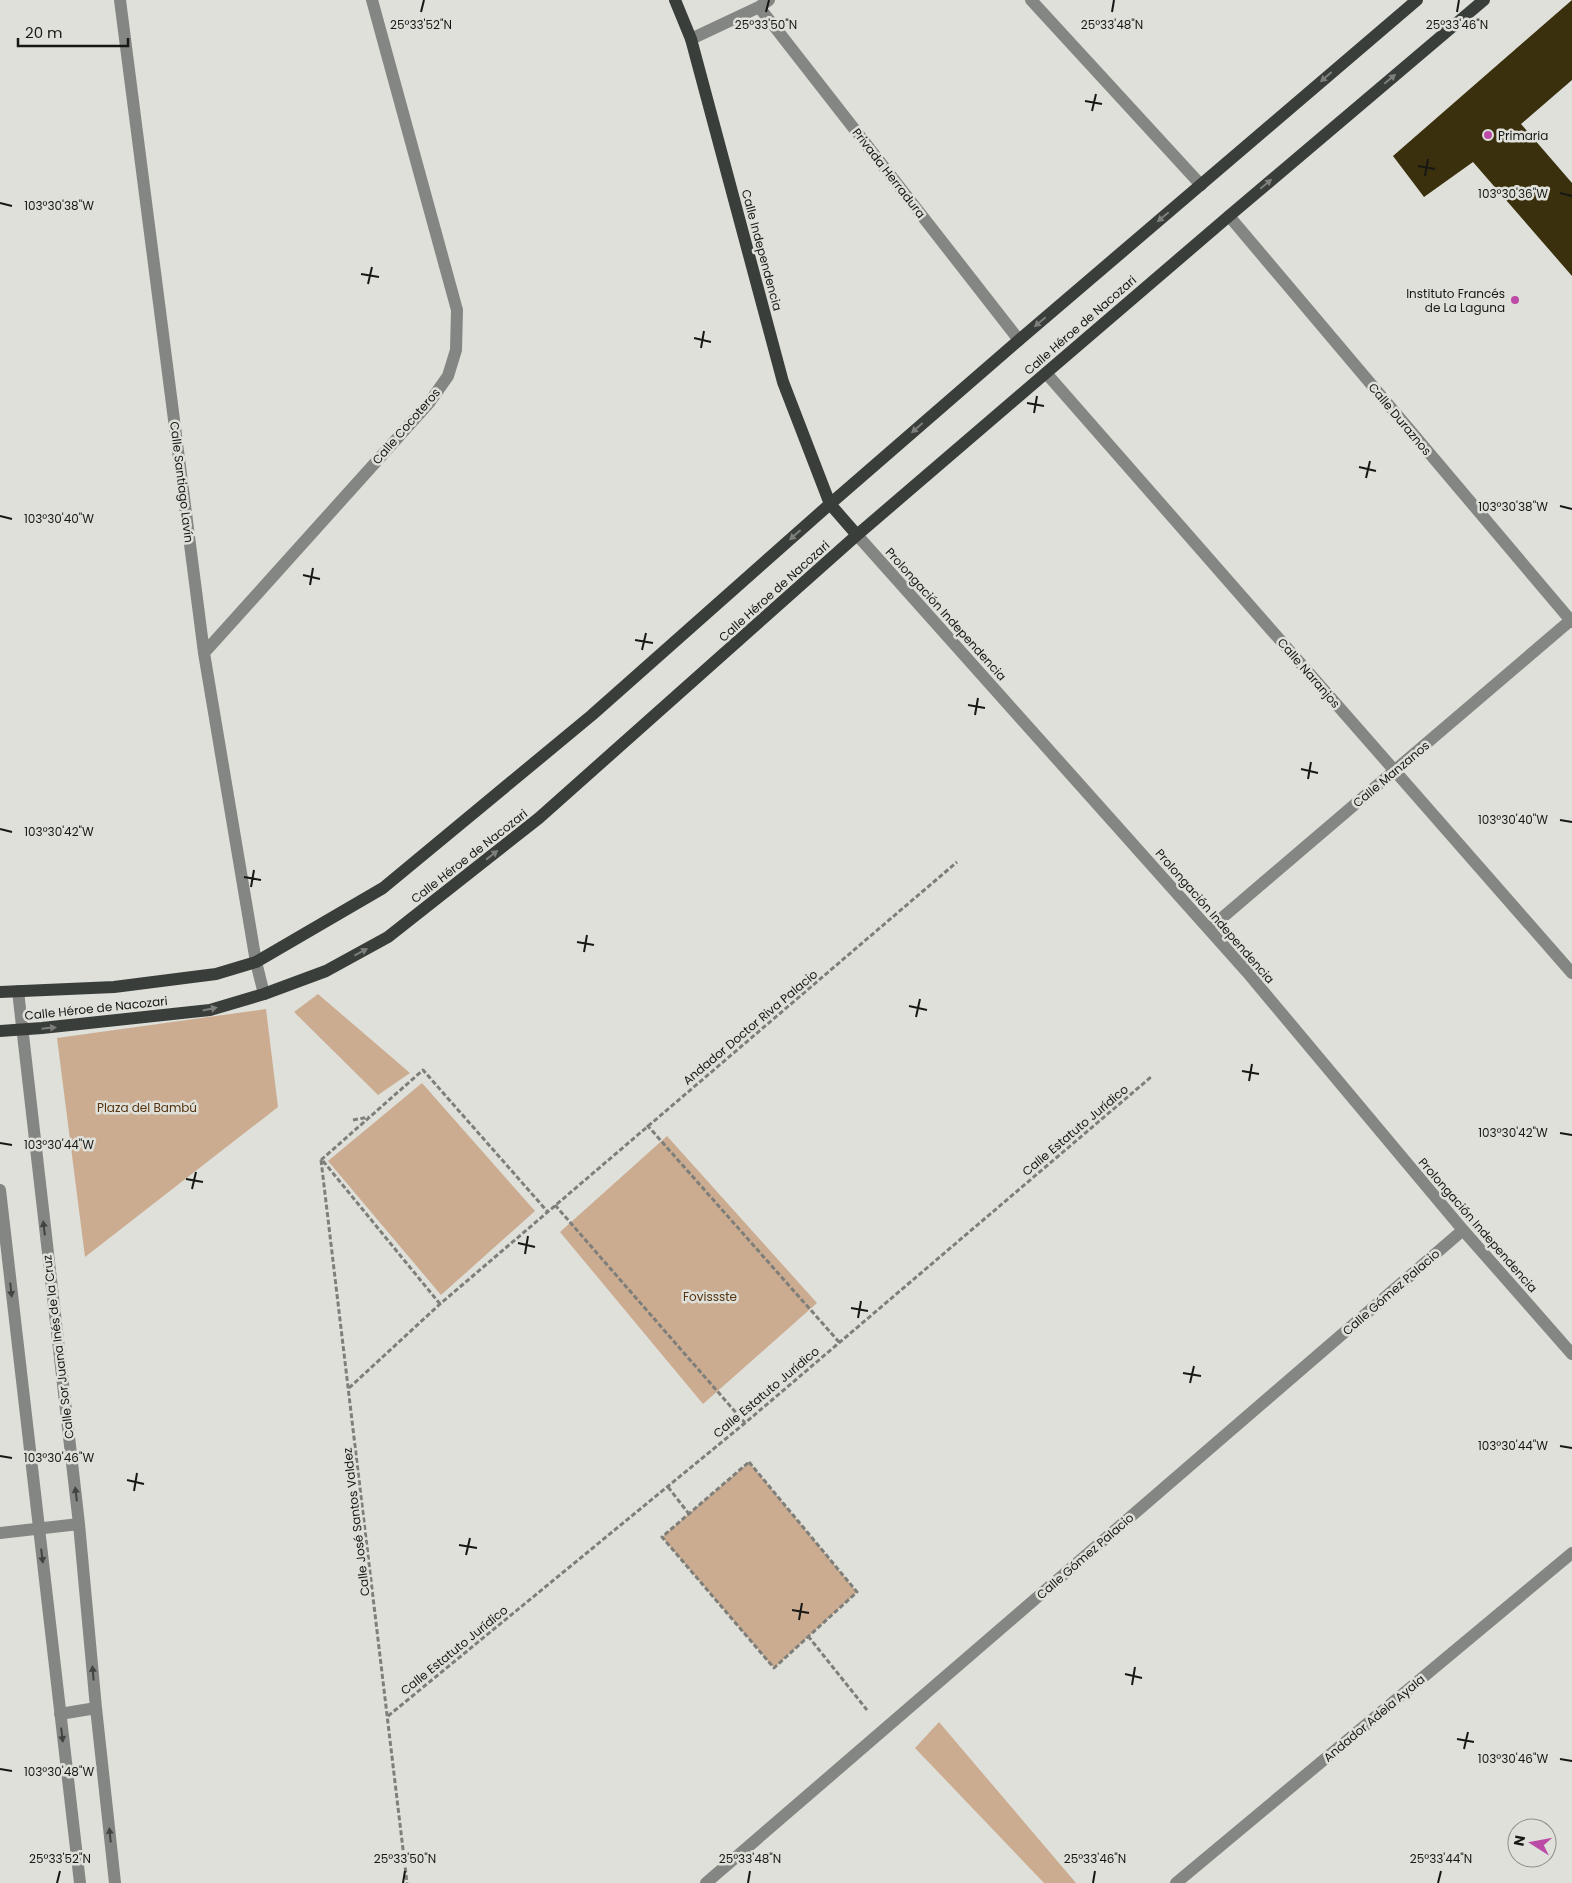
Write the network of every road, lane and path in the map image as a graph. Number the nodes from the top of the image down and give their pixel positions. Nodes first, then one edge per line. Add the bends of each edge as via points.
1 (120, 0) edge
2 (372, 0) edge
3 (675, 0) edge
4 (1030, 0) edge
5 (1417, 0) edge
6 (1484, 0) edge
7 (764, 3) edge
8 (691, 39) junction
9 (1200, 185) junction
10 (1229, 216) junction
11 (1019, 340) junction
12 (1046, 373) junction
13 (830, 504) junction
14 (857, 535) junction
15 (1572, 621) edge
16 (204, 653) junction
17 (1395, 770) junction
18 (957, 862) dead end
19 (1209, 929) junction
20 (256, 962) junction
21 (1572, 974) edge
22 (18, 991) junction
23 (0, 992) edge
24 (264, 994) junction
25 (21, 1029) junction
26 (0, 1031) edge
27 (1152, 1077) dead end
28 (369, 1117) junction
29 (353, 1120) dead end
30 (648, 1125) junction
31 (321, 1160) junction
32 (0, 1190) edge
33 (555, 1205) junction
34 (547, 1212) junction
35 (1463, 1230) junction
36 (440, 1304) junction
37 (839, 1342) junction
38 (1572, 1354) edge
39 (349, 1388) junction
40 (745, 1422) junction
41 (668, 1487) junction
42 (689, 1514) junction
43 (79, 1524) junction
44 (38, 1529) junction
45 (0, 1534) edge
46 (1572, 1553) edge
47 (808, 1636) junction
48 (96, 1708) junction
49 (60, 1714) junction
50 (388, 1716) junction
51 (883, 1730) junction
52 (80, 1883) edge
53 (115, 1883) edge
54 (407, 1883) edge
55 (706, 1883) edge
56 (1176, 1883) edge

1 - 16 street, Calle Santiago Lavín
2 - 16 street, Calle Cocoteros via 457,310 456,350 448,376 429,403
3 - 8 main road, Calle Independencia
4 - 9 street
5 -> 9 main road, Calle Héroe de Nacozari
10 -> 6 main road, Calle Héroe de Nacozari
7 - 8 street
7 - 11 street, Privada Herradura
8 - 13 main road, Calle Independencia via 783,382
9 -> 11 main road, Calle Héroe de Nacozari
10 - 12 main road, Calle Héroe de Nacozari
10 - 15 street, Calle Duraznos
11 -> 13 main road, Calle Héroe de Nacozari
12 - 14 main road, Calle Héroe de Nacozari
12 - 17 street, Calle Naranjos
13 - 14 main road, Prolongación Independencia
13 -> 20 main road, Calle Héroe de Nacozari via 592,715 384,888
14 - 19 street, Prolongación Independencia
24 -> 14 main road, Calle Héroe de Nacozari via 326,971 388,937 539,818
15 - 17 street, Calle Manzanos
16 - 20 street, Calle Santiago Lavín
17 - 19 street, Calle Manzanos
17 - 21 street, Calle Naranjos
18 - 30 path, Andador Doctor Riva Palacio
19 - 35 street, Prolongación Independencia
20 - 22 main road, Calle Héroe de Nacozari via 216,974 114,986
20 - 24 street, Calle Santiago Lavín
22 - 23 main road, Calle Héroe de Nacozari
22 - 25 street, Calle Sor Juana Inés de la Cruz
25 -> 24 main road, Calle Héroe de Nacozari via 210,1010
25 - 26 main road, Calle Héroe de Nacozari
43 -> 25 street, Calle Sor Juana Inés de la Cruz
27 - 37 path, Calle Estatuto Jurídico
28 - 29 path
28 - 31 path
28 - 34 path via 423,1070
30 - 33 path, Andador Doctor Riva Palacio
30 - 37 path
31 - 36 path
31 - 39 path, Calle José Santos Valdez
32 -> 44 street
33 - 34 path, Andador Doctor Riva Palacio
33 - 40 path
34 - 36 path, Andador Doctor Riva Palacio
35 - 38 street, Prolongación Independencia
35 - 51 street, Calle Gómez Palacio
36 - 39 path, Andador Doctor Riva Palacio
37 - 40 path, Calle Estatuto Jurídico
39 - 50 path, Calle José Santos Valdez
40 - 41 path, Calle Estatuto Jurídico
41 - 42 path
41 - 50 path, Calle Estatuto Jurídico
42 - 47 path via 662,1537 774,1668
42 - 47 path via 749,1462 858,1592
43 - 44 street
48 -> 43 street, Calle Sor Juana Inés de la Cruz
44 - 45 street
44 -> 49 street
46 - 56 street, Andador Adela Ayala
47 - 51 path
48 - 49 street
53 -> 48 street, Calle Sor Juana Inés de la Cruz
49 -> 52 street
50 - 54 path, Calle José Santos Valdez
51 - 55 street, Calle Gómez Palacio

